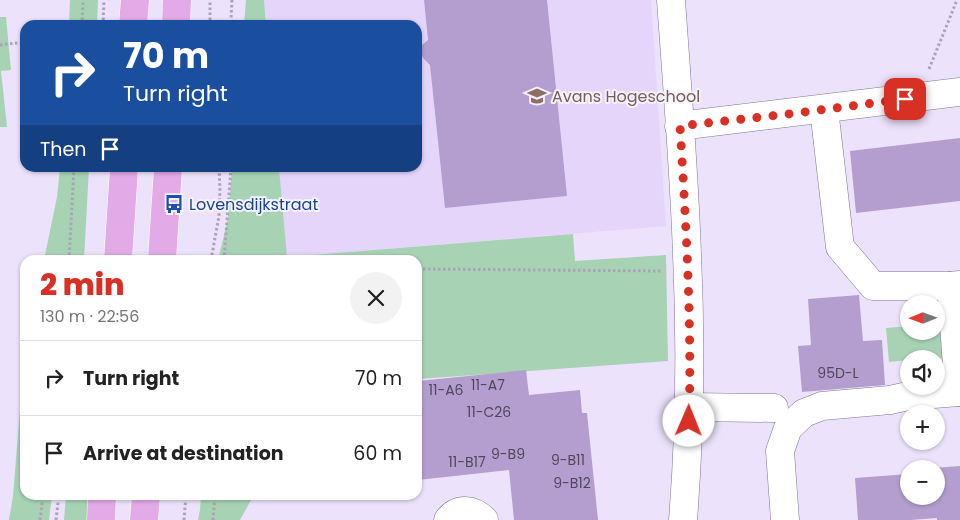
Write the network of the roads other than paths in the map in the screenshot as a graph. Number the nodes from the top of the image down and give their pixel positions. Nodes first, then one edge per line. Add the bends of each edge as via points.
1 (135, 0) edge
2 (177, 0) edge
3 (671, 0) edge
4 (133, 20) edge
5 (176, 20) edge
6 (960, 92) edge
7 (824, 109) junction
8 (680, 126) junction
9 (124, 172) edge
10 (168, 172) edge
11 (118, 255) edge
12 (162, 255) edge
13 (956, 286) edge
14 (960, 392) edge
15 (689, 407) junction
16 (774, 408) dead end
17 (102, 500) edge
18 (146, 500) edge
19 (101, 520) edge
20 (144, 520) edge
21 (448, 520) edge
22 (484, 520) edge
23 (683, 520) edge
24 (785, 520) edge

1 - 4 main road
2 - 5 main road
3 - 8 street
6 - 7 street
7 - 8 street
7 - 13 street via 840,248 873,286
8 - 15 street via 688,271
9 - 11 main road
10 - 12 main road
13 - 14 street
14 - 24 street via 822,406 804,413 788,428 780,451
15 - 16 street
15 - 23 street
17 - 19 main road
18 - 20 main road
21 - 22 street via 456,512 464,511 478,514

